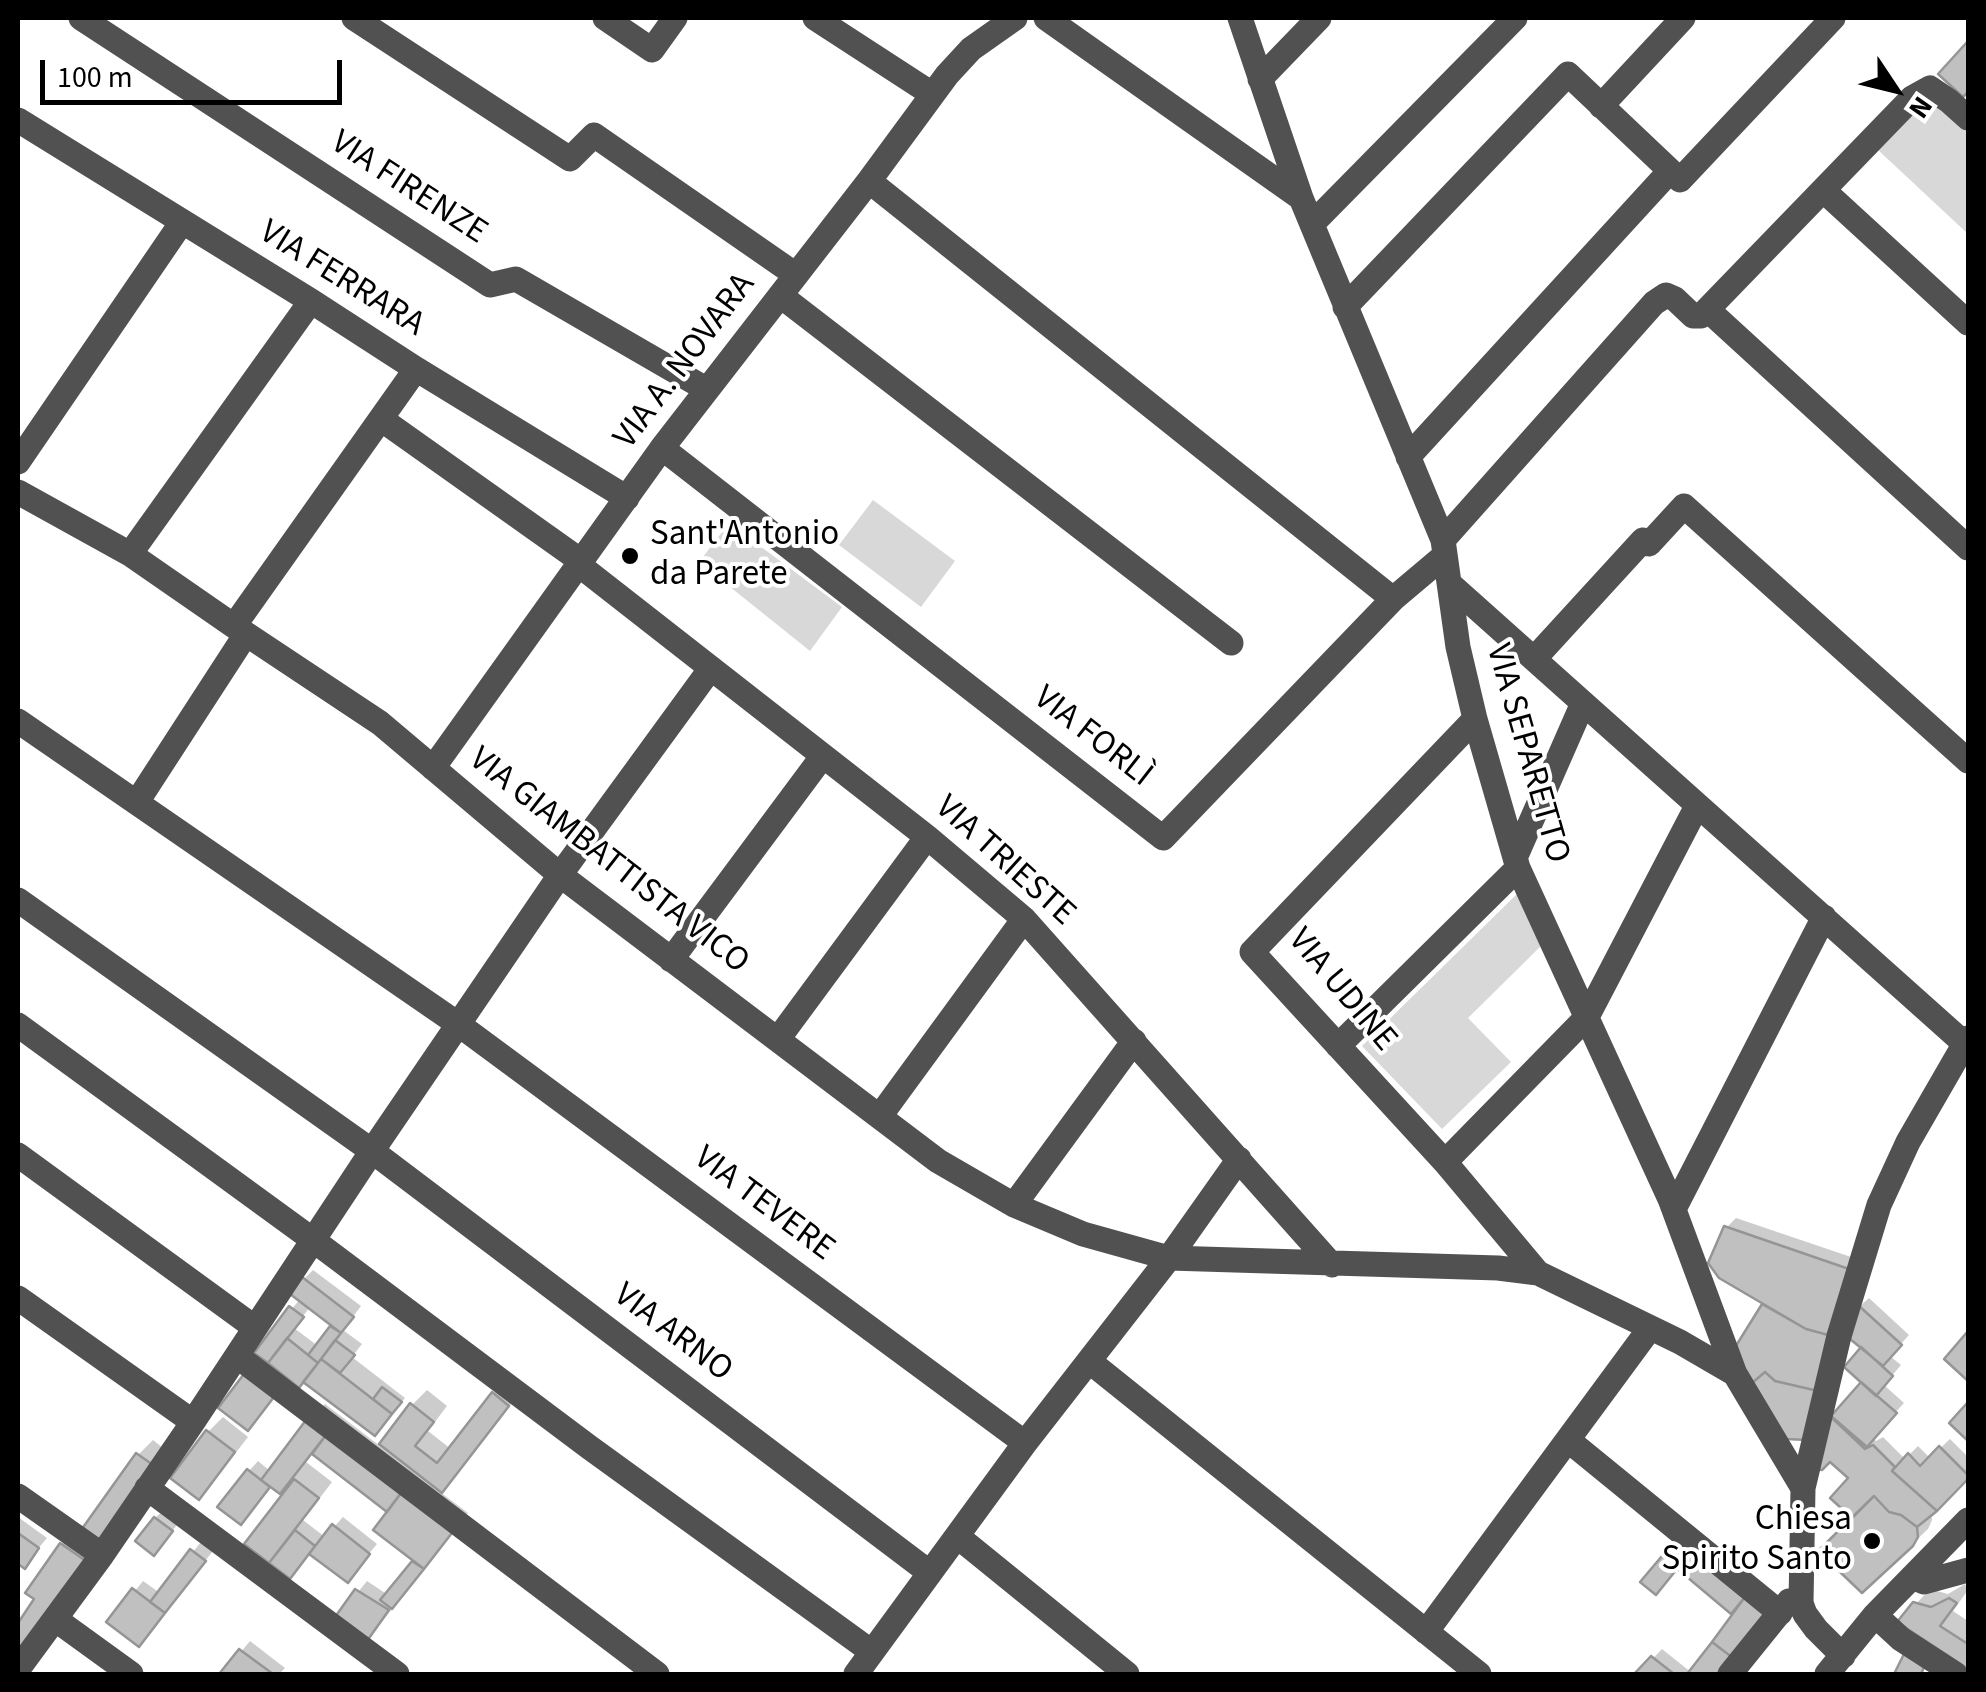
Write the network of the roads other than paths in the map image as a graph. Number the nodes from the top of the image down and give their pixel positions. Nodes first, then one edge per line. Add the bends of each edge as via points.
1 (81, 18) edge
2 (354, 18) edge
3 (604, 18) edge
4 (674, 18) edge
5 (816, 18) edge
6 (1016, 18) edge
7 (1046, 18) edge
8 (1240, 18) edge
9 (1319, 18) edge
10 (1515, 18) edge
11 (1683, 18) edge
12 (1832, 18) edge
13 (1260, 79) junction
14 (932, 94) junction
15 (1601, 106) junction
16 (1968, 118) edge
17 (18, 120) edge
18 (1670, 171) junction
19 (869, 181) junction
20 (1824, 190) junction
21 (1301, 198) junction
22 (182, 222) junction
23 (1312, 224) junction
24 (788, 285) junction
25 (312, 301) junction
26 (1346, 306) junction
27 (1704, 313) junction
28 (1968, 323) edge
29 (416, 369) junction
30 (706, 389) junction
31 (381, 419) junction
32 (662, 448) junction
33 (1408, 458) junction
34 (18, 462) edge
35 (18, 492) edge
36 (627, 498) junction
37 (1444, 548) junction
38 (1968, 548) edge
39 (130, 554) junction
40 (580, 563) junction
41 (1451, 585) junction
42 (1393, 599) junction
43 (240, 630) junction
44 (1231, 642) dead end
45 (1534, 659) junction
46 (711, 668) junction
47 (1582, 704) junction
48 (1475, 720) junction
49 (18, 721) edge
50 (822, 756) junction
51 (1968, 761) edge
52 (432, 768) junction
53 (136, 802) junction
54 (1697, 806) junction
55 (926, 836) junction
56 (1516, 863) junction
57 (560, 875) junction
58 (18, 900) edge
59 (1824, 917) junction
60 (1024, 919) junction
61 (672, 960) junction
62 (1587, 1016) junction
63 (458, 1024) junction
64 (18, 1025) edge
65 (778, 1040) junction
66 (1134, 1041) junction
67 (1967, 1041) edge
68 (1338, 1046) junction
69 (880, 1116) junction
70 (372, 1150) junction
71 (18, 1155) edge
72 (1239, 1160) junction
73 (1445, 1162) junction
74 (1014, 1206) junction
75 (1674, 1209) junction
76 (313, 1240) junction
77 (1168, 1258) junction
78 (1332, 1264) junction
79 (1538, 1273) junction
80 (18, 1298) edge
81 (254, 1327) junction
82 (1645, 1335) dead end
83 (237, 1356) junction
84 (1089, 1361) junction
85 (1735, 1374) junction
86 (194, 1422) junction
87 (1568, 1440) junction
88 (1025, 1444) junction
89 (147, 1488) junction
90 (1803, 1488) junction
91 (18, 1496) edge
92 (1968, 1520) edge
93 (957, 1536) junction
94 (102, 1555) junction
95 (1968, 1570) edge
96 (930, 1572) junction
97 (1912, 1577) junction
98 (1801, 1585) junction
99 (1780, 1613) junction
100 (1875, 1615) junction
101 (55, 1619) junction
102 (1426, 1632) junction
103 (872, 1652) junction
104 (19, 1664) edge
105 (1835, 1665) edge
106 (131, 1674) edge
107 (397, 1674) edge
108 (657, 1674) edge
109 (856, 1674) edge
110 (1127, 1674) edge
111 (1479, 1674) edge
112 (1730, 1674) edge
113 (1956, 1674) edge

1 - 30 street, VIA FIRENZE via 490,285 516,279
2 - 24 street via 570,159 594,136
3 - 4 street via 652,50
5 - 14 street
6 - 14 street, VIA A. NOVARA via 971,50
7 - 21 street
8 - 13 street, VIA SEPARETTO
9 - 13 street
10 - 23 street
11 - 15 street
12 - 18 street via 1680,180
13 - 21 street, VIA SEPARETTO
14 - 19 street, VIA A. NOVARA
15 - 18 street
15 - 26 street via 1568,74
16 - 20 street via 1930,88 1912,98
17 - 22 street, VIA FERRARA
18 - 33 street
19 - 24 street, VIA A. NOVARA
19 - 42 street
20 - 27 street
20 - 28 street
21 - 23 street, VIA SEPARETTO
22 - 25 street, VIA FERRARA
22 - 34 street
23 - 26 street, VIA SEPARETTO
24 - 30 street, VIA A. NOVARA
24 - 44 street
25 - 29 street, VIA FERRARA
25 - 39 street
26 - 33 street, VIA SEPARETTO
27 - 37 street, VIA FORLÌ via 1693,316 1666,295 1654,303
27 - 38 street
29 - 31 street
29 - 36 street, VIA FERRARA
30 - 32 street, VIA A. NOVARA
31 - 40 street, VIA TRIESTE
31 - 43 street
32 - 36 street, VIA A. NOVARA
32 - 42 street, VIA FORLÌ via 1163,838
33 - 37 street, VIA SEPARETTO
35 - 39 street, VIA GIAMBATTISTA VICO
36 - 40 street, VIA A. NOVARA
37 - 41 street, VIA SEPARETTO
37 - 42 street, VIA FORLÌ
39 - 43 street, VIA GIAMBATTISTA VICO
40 - 46 street, VIA TRIESTE
40 - 52 street, VIA A. NOVARA
41 - 45 street
41 - 48 street, VIA SEPARETTO
43 - 52 street, VIA GIAMBATTISTA VICO via 380,723
43 - 53 street
45 - 47 street
45 - 51 street via 1684,506
46 - 50 street, VIA TRIESTE
46 - 57 street
47 - 54 street
47 - 56 street
48 - 56 street, VIA SEPARETTO
48 - 68 street, VIA UDINE via 1252,952
49 - 53 street, VIA TEVERE
50 - 55 street, VIA TRIESTE
50 - 61 street
52 - 57 street, VIA GIAMBATTISTA VICO
53 - 63 street, VIA TEVERE
54 - 59 street
54 - 62 street
55 - 60 street, VIA TRIESTE
55 - 65 street
56 - 62 street, VIA SEPARETTO
56 - 68 street
57 - 61 street, VIA GIAMBATTISTA VICO
57 - 63 street
58 - 70 street, VIA ARNO
59 - 67 street
59 - 75 street
60 - 66 street, VIA TRIESTE
60 - 69 street
61 - 65 street, VIA GIAMBATTISTA VICO
62 - 73 street
62 - 75 street, VIA SEPARETTO
63 - 70 street
63 - 88 street, VIA TEVERE
64 - 76 street
65 - 69 street, VIA GIAMBATTISTA VICO
66 - 72 street, VIA TRIESTE
66 - 74 street
67 - 90 street via 1880,1204 1839,1336
68 - 73 street, VIA UDINE
69 - 74 street, VIA GIAMBATTISTA VICO via 938,1161
70 - 76 street
70 - 96 street, VIA ARNO
71 - 81 street
72 - 77 street
72 - 78 street, VIA TRIESTE
73 - 79 street, VIA UDINE
74 - 77 street, VIA GIAMBATTISTA VICO
75 - 85 street, VIA SEPARETTO
76 - 81 street
76 - 103 street
77 - 78 street, VIA GIAMBATTISTA VICO
77 - 84 street
78 - 79 street, VIA GIAMBATTISTA VICO
79 - 85 street
80 - 86 street
81 - 83 street
82 - 87 street
83 - 86 street
83 - 108 street
84 - 88 street
84 - 102 street
85 - 90 street, VIA SEPARETTO
86 - 89 street
87 - 99 street
87 - 102 street
88 - 93 street
89 - 94 street
89 - 107 street
90 - 98 street
91 - 94 street
92 - 97 street
93 - 96 street
93 - 110 street
94 - 101 street
95 - 97 street via 1924,1582
96 - 103 street
97 - 100 street
98 - 99 street
98 - 105 street via 1805,1614
99 - 112 street
100 - 105 street
100 - 113 street
101 - 104 street
101 - 106 street
102 - 111 street
103 - 109 street

